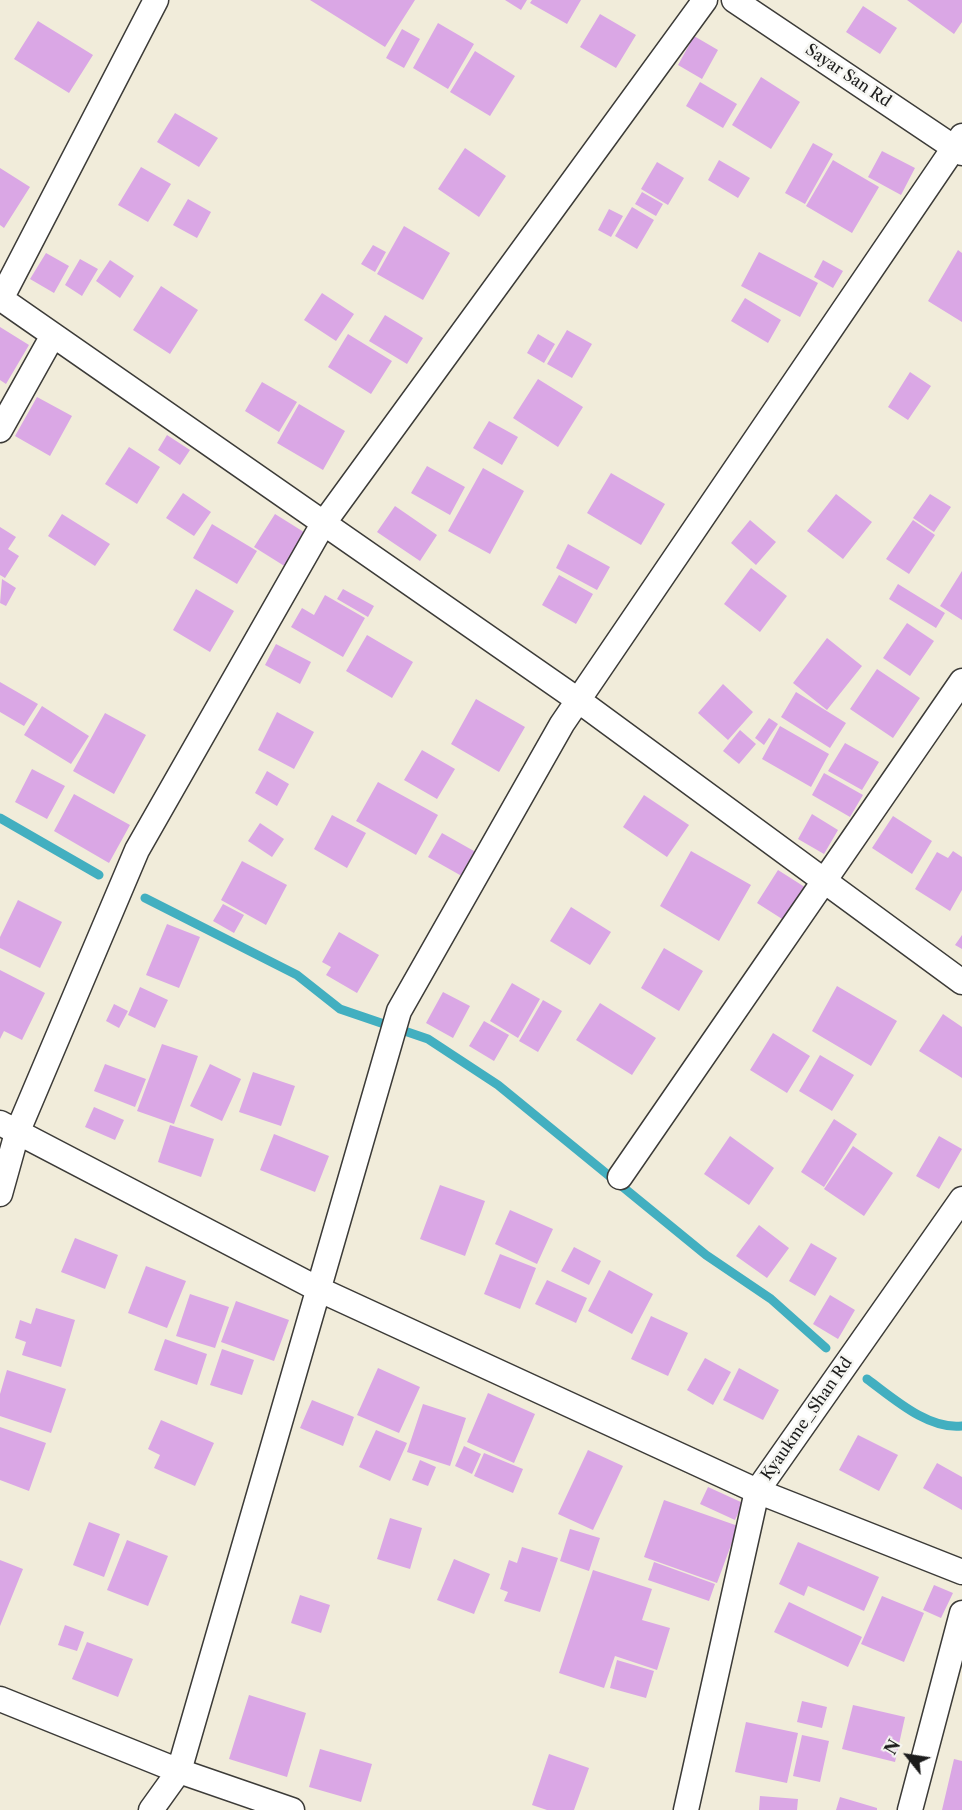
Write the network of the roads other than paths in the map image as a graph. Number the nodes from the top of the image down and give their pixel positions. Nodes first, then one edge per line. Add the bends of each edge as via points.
1 (156, 0) edge
2 (705, 0) edge
3 (734, 0) edge
4 (960, 146) edge
5 (1, 299) edge
6 (52, 337) junction
7 (0, 430) edge
8 (323, 524) junction
9 (962, 681) edge
10 (578, 700) junction
11 (826, 882) junction
12 (962, 982) edge
13 (8, 1128) edge
14 (620, 1177) dead end
15 (0, 1194) edge
16 (962, 1199) edge
17 (318, 1289) junction
18 (757, 1491) junction
19 (962, 1572) edge
20 (962, 1613) edge
21 (0, 1699) edge
22 (179, 1771) junction
23 (152, 1810) edge
24 (292, 1810) edge
25 (686, 1810) edge
26 (910, 1810) edge

1 - 5 street
2 - 8 street
3 - 4 street, Sayar San Rd
4 - 10 street
5 - 6 street
6 - 7 street
6 - 8 street
8 - 10 street
8 - 13 street via 137,850
9 - 11 street
10 - 11 street
10 - 17 street via 399,1011
11 - 12 street
11 - 14 street
13 - 15 street
13 - 17 street
16 - 18 street, Kyaukme_Shan Rd
17 - 18 street
17 - 22 street
18 - 19 street
18 - 25 street, Kyaukme_Shan Rd
20 - 26 street
21 - 22 street
22 - 23 street
22 - 24 street

